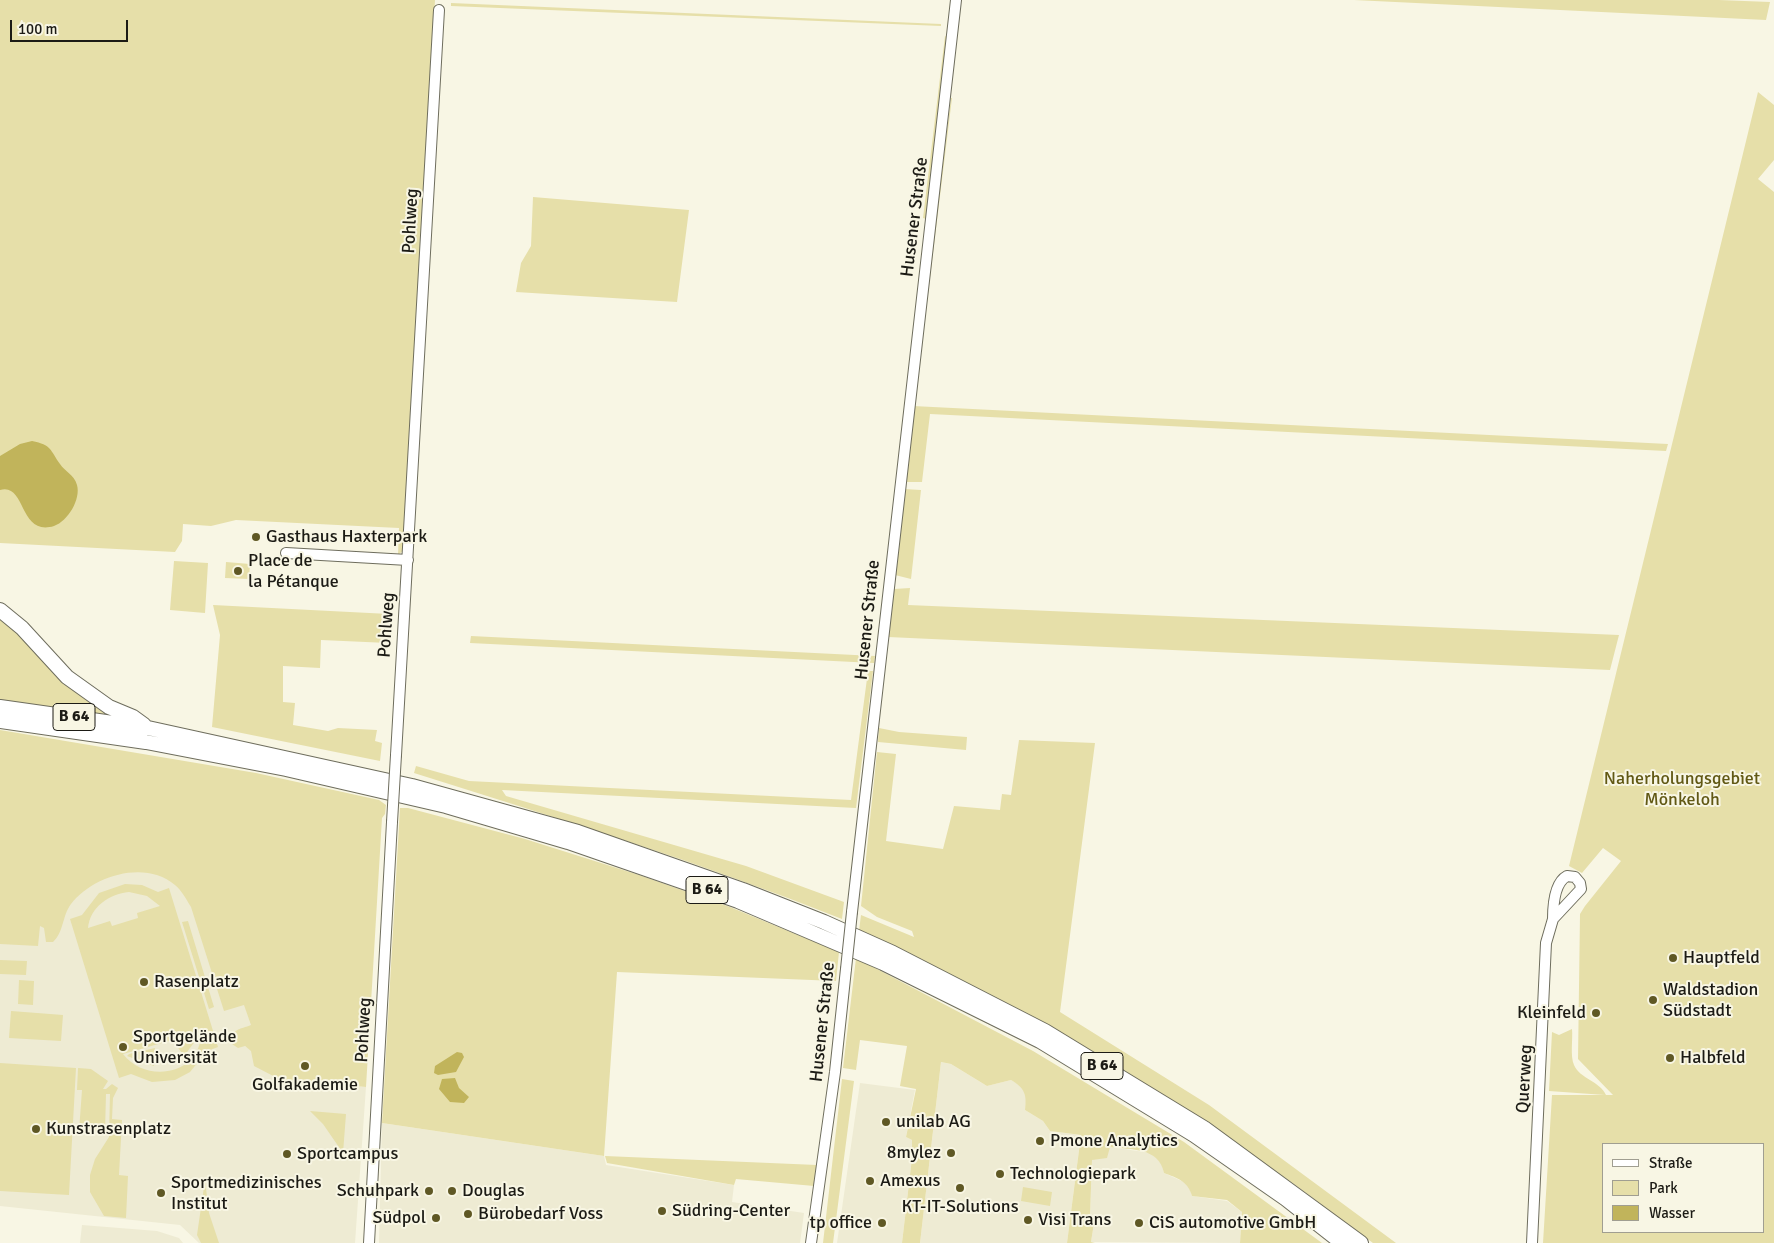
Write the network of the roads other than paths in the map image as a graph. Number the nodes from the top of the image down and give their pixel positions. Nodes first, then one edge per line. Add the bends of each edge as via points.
1 (956, 0) edge
2 (439, 10) dead end
3 (286, 552) dead end
4 (408, 560) junction
5 (0, 610) edge
6 (0, 706) edge
7 (0, 722) edge
8 (148, 728) junction
9 (1553, 919) dead end
10 (369, 1243) edge
11 (811, 1243) edge
12 (1342, 1243) edge
13 (1361, 1243) edge
14 (1532, 1243) edge

1 - 11 street, Husener Straße, bridge via 835,1072
2 - 4 street, Pohlweg
3 - 4 street
4 - 10 street, Pohlweg, bridge
5 - 8 highway via 74,682 109,707 133,717
6 - 8 highway, B 64
7 - 12 highway, B 64 via 146,742 286,769 446,806 568,842 738,901 883,963 1040,1041 1194,1135 1286,1199
8 - 13 highway, B 64 via 412,786 578,832 744,890 824,922 893,953 1045,1031 1204,1128
9 - 14 street, Querweg via 1546,943

